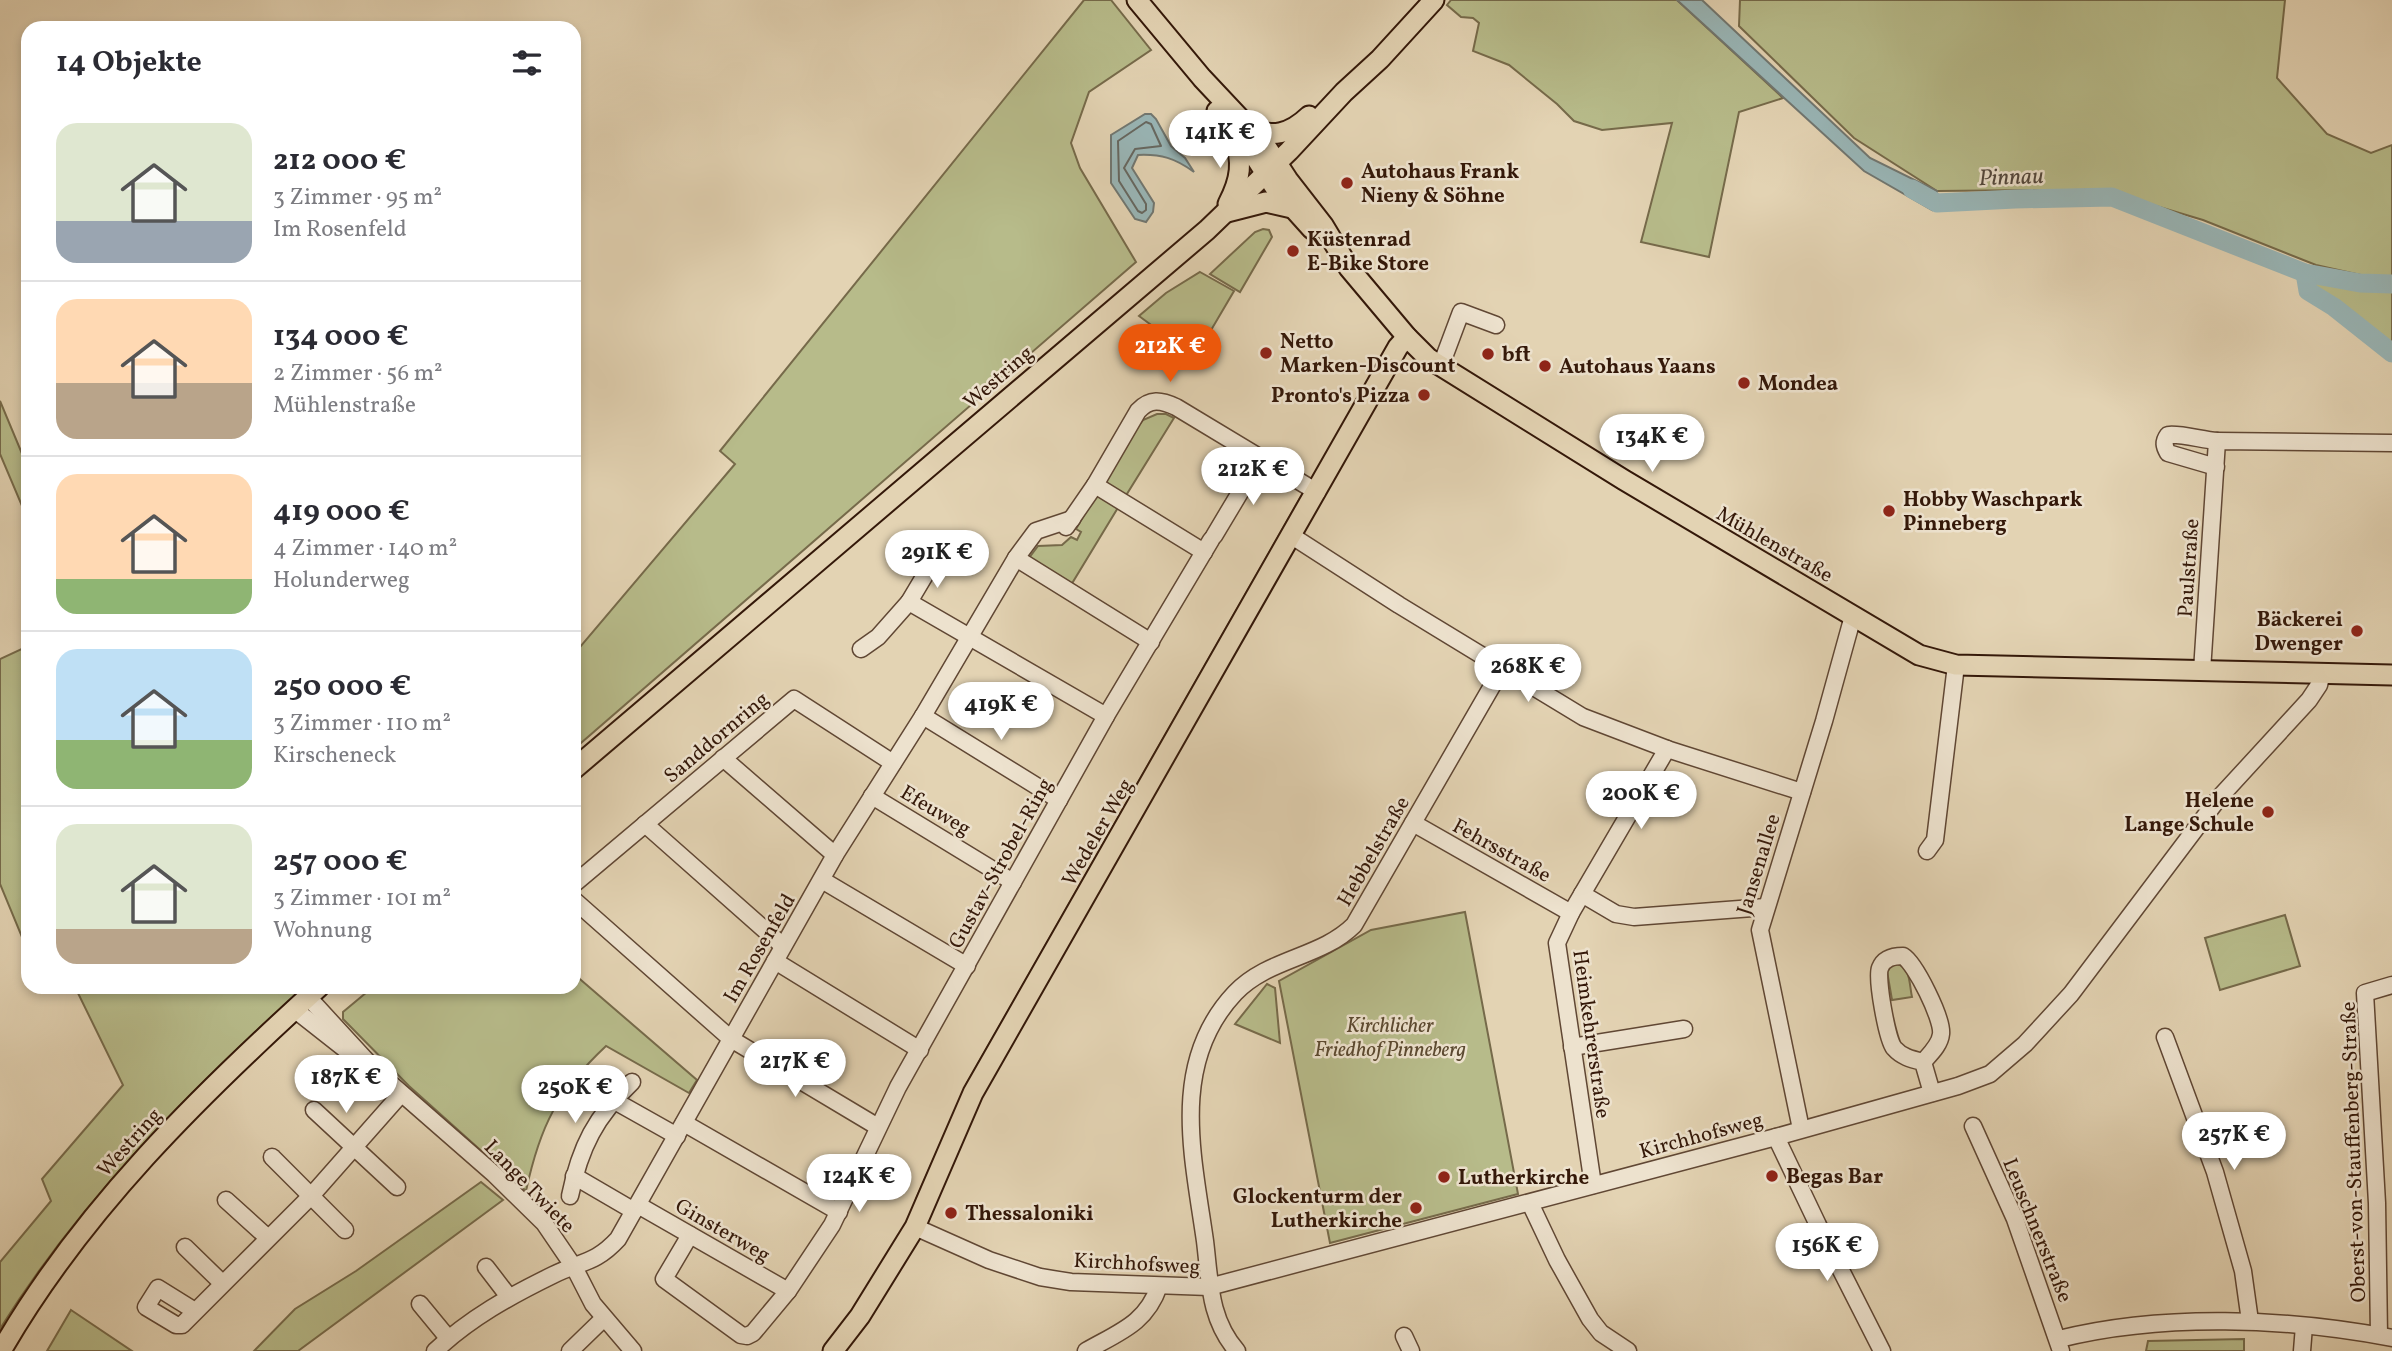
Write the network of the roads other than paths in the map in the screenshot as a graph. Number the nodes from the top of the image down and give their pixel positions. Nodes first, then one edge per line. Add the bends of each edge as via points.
1 (1434, 0) edge
2 (1143, 7) edge
3 (1343, 92) junction
4 (1239, 127) junction
5 (1271, 168) junction
6 (1292, 208) junction
7 (1223, 213) junction
8 (1349, 268) junction
9 (1496, 325) dead end
10 (1407, 337) junction
11 (1444, 359) dead end
12 (2217, 441) junction
13 (2392, 443) edge
14 (1260, 458) junction
15 (2216, 467) junction
16 (1095, 485) junction
17 (1317, 492) junction
18 (1292, 536) junction
19 (1210, 542) junction
20 (1021, 551) junction
21 (934, 560) dead end
22 (909, 602) junction
23 (1853, 616) junction
24 (970, 636) junction
25 (1151, 642) junction
26 (861, 649) dead end
27 (1956, 665) junction
28 (1503, 667) junction
29 (2202, 671) junction
30 (2322, 673) junction
31 (2392, 675) edge
32 (923, 716) junction
33 (1106, 716) junction
34 (1667, 750) junction
35 (723, 758) junction
36 (581, 763) edge
37 (893, 763) junction
38 (1802, 792) junction
39 (873, 796) junction
40 (1059, 800) junction
41 (645, 824) junction
42 (1413, 824) junction
43 (1927, 851) dead end
44 (835, 855) junction
45 (581, 878) edge
46 (822, 880) junction
47 (1013, 882) junction
48 (1582, 894) junction
49 (581, 906) edge
50 (1766, 907) junction
51 (1571, 913) junction
52 (779, 954) junction
53 (967, 966) junction
54 (2392, 985) edge
55 (307, 998) edge
56 (1684, 1029) dead end
57 (2165, 1037) dead end
58 (730, 1039) junction
59 (1572, 1047) junction
60 (920, 1050) junction
61 (1923, 1062) junction
62 (632, 1082) dead end
63 (1932, 1093) junction
64 (401, 1094) junction
65 (613, 1100) junction
66 (314, 1110) dead end
67 (1973, 1126) dead end
68 (878, 1127) junction
69 (1801, 1129) junction
70 (680, 1130) junction
71 (1776, 1137) junction
72 (354, 1147) junction
73 (272, 1157) dead end
74 (574, 1176) junction
75 (1593, 1185) junction
76 (397, 1186) dead end
77 (311, 1196) junction
78 (570, 1196) dead end
79 (226, 1200) dead end
80 (1530, 1203) junction
81 (636, 1208) junction
82 (839, 1212) junction
83 (915, 1227) junction
84 (345, 1230) dead end
85 (690, 1235) junction
86 (268, 1238) junction
87 (185, 1247) dead end
88 (486, 1267) dead end
89 (574, 1267) junction
90 (222, 1283) junction
91 (1159, 1286) junction
92 (1209, 1287) junction
93 (788, 1291) junction
94 (509, 1297) junction
95 (419, 1304) dead end
96 (195, 1311) dead end
97 (603, 1319) junction
98 (2250, 1321) junction
99 (2304, 1326) junction
100 (2386, 1336) edge
101 (448, 1338) junction
102 (2060, 1345) edge
103 (1, 1351) edge
104 (435, 1351) edge
105 (570, 1351) edge
106 (633, 1351) edge
107 (833, 1351) edge
108 (1086, 1351) edge
109 (1237, 1351) edge
110 (1628, 1351) edge
111 (1882, 1351) edge
112 (2302, 1351) edge

1 - 3 main road, Westring
2 - 4 main road, Mühlenstraße
3 - 4 main road via 1326,99 1292,130 1277,135
3 - 5 main road, Westring
4 - 5 main road, Mühlenstraße via 1265,145
4 - 7 main road via 1241,173
5 - 6 main road, Mühlenstraße
5 - 7 main road, Westring
5 - 8 main road, Mühlenstraße via 1323,225
6 - 7 main road via 1266,202
6 - 8 main road, Mühlenstraße
7 - 36 main road, Westring
8 - 10 main road, Mühlenstraße
9 - 11 street via 1461,312
10 - 17 main road, Wedeler Weg
10 - 23 main road, Mühlenstraße via 1452,374
12 - 13 street
12 - 15 street, Paulstraße
12 - 15 street via 2174,434 2164,440 2168,453
14 - 16 street via 1176,407 1155,400 1138,411
14 - 17 street
14 - 19 street, Gustav-Strobel-Ring
15 - 29 street, Paulstraße
16 - 19 street
16 - 20 street via 1066,528
17 - 18 main road, Wedeler Weg
18 - 28 street
18 - 83 main road, Wedeler Weg via 973,1093
19 - 25 street, Gustav-Strobel-Ring
20 - 24 street, Im Rosenfeld
20 - 25 street
21 - 22 street
22 - 24 street
22 - 26 street
23 - 27 main road, Mühlenstraße via 1919,654
23 - 38 street, Jansenallee
24 - 32 street, Im Rosenfeld
24 - 33 street
25 - 33 street, Gustav-Strobel-Ring
27 - 29 main road, Mühlenstraße
27 - 43 street via 1935,840
28 - 34 street via 1583,717
28 - 42 street, Hebbelstraße
29 - 30 main road, Mühlenstraße
30 - 31 main road, Mühlenstraße
30 - 63 street, Kirchhofsweg via 2309,701 2218,799 2071,994 2025,1044 1990,1074
32 - 37 street, Im Rosenfeld
32 - 40 street
33 - 40 street, Gustav-Strobel-Ring
34 - 38 street
34 - 48 street, Heimkehrerstraße
35 - 37 street, Sanddornring via 794,699
35 - 41 street, Sanddornring
35 - 44 street
37 - 39 street, Im Rosenfeld
38 - 50 street, Jansenallee
39 - 44 street, Im Rosenfeld
39 - 47 street, Efeuweg
40 - 47 street, Gustav-Strobel-Ring
41 - 45 street, Sanddornring
41 - 52 street
42 - 51 street, Fehrsstraße
42 - 92 street, Hebbelstraße via 1354,925 1250,979 1223,1007 1203,1043 1190,1104 1190,1135
44 - 46 street, Im Rosenfeld
46 - 52 street, Im Rosenfeld
46 - 53 street
47 - 53 street, Gustav-Strobel-Ring
48 - 50 street via 1616,914 1634,917
48 - 51 street, Heimkehrerstraße
49 - 58 street
50 - 69 street, Jansenallee via 1760,930
51 - 59 street, Heimkehrerstraße via 1557,947
52 - 58 street, Im Rosenfeld
52 - 60 street
53 - 60 street, Gustav-Strobel-Ring
54 - 100 street, Oberst-von-Stauffenberg-Straße via 2364,993
55 - 64 street, Lange Twiete via 315,1028
55 - 103 main road, Westring via 170,1129 112,1195 31,1302
56 - 59 street
57 - 98 street via 2215,1172 2244,1271
58 - 68 street
58 - 70 street, Im Rosenfeld
59 - 75 street, Heimkehrerstraße
60 - 68 street, Gustav-Strobel-Ring
61 - 61 street via 1901,1056 1889,1041 1878,973 1884,961 1895,956 1903,956 1914,966 1940,1023 1940,1040
61 - 63 street
62 - 65 street
63 - 69 street, Kirchhofsweg
64 - 72 street
64 - 89 street, Lange Twiete via 544,1223
65 - 70 street
65 - 74 street via 582,1148
66 - 72 street
67 - 102 street, Leuschnerstraße via 2014,1219
68 - 82 street, Gustav-Strobel-Ring
69 - 71 street, Kirchhofsweg
70 - 81 street, Im Rosenfeld
70 - 82 street
71 - 75 street, Kirchhofsweg
71 - 111 street
72 - 76 street
72 - 77 street
73 - 77 street
74 - 78 street
74 - 81 street, Ginsterweg
75 - 80 street, Kirchhofsweg
77 - 84 street
77 - 86 street
79 - 86 street
80 - 92 street, Kirchhofsweg
80 - 110 street via 1590,1319 1601,1333
81 - 85 street, Ginsterweg
81 - 89 street, Im Rosenfeld via 606,1252
82 - 93 street, Gustav-Strobel-Ring
83 - 91 street, Kirchhofsweg via 1040,1277
83 - 107 main road, Wedeler Weg
85 - 93 street, Ginsterweg
85 - 93 street, Gustav-Strobel-Ring via 664,1279 741,1335 753,1333
86 - 90 street
87 - 90 street
88 - 94 street
89 - 94 street, Im Rosenfeld
89 - 97 street, Lange Twiete
90 - 96 street
91 - 92 street, Kirchhofsweg
91 - 108 street via 1142,1317
92 - 109 street, Hebbelstraße via 1223,1332
94 - 101 street, Im Rosenfeld
95 - 101 street
97 - 105 street
97 - 106 street, Lange Twiete
98 - 99 street
98 - 102 street via 2138,1326 2084,1333
99 - 100 street
99 - 112 street
101 - 104 street, Im Rosenfeld

